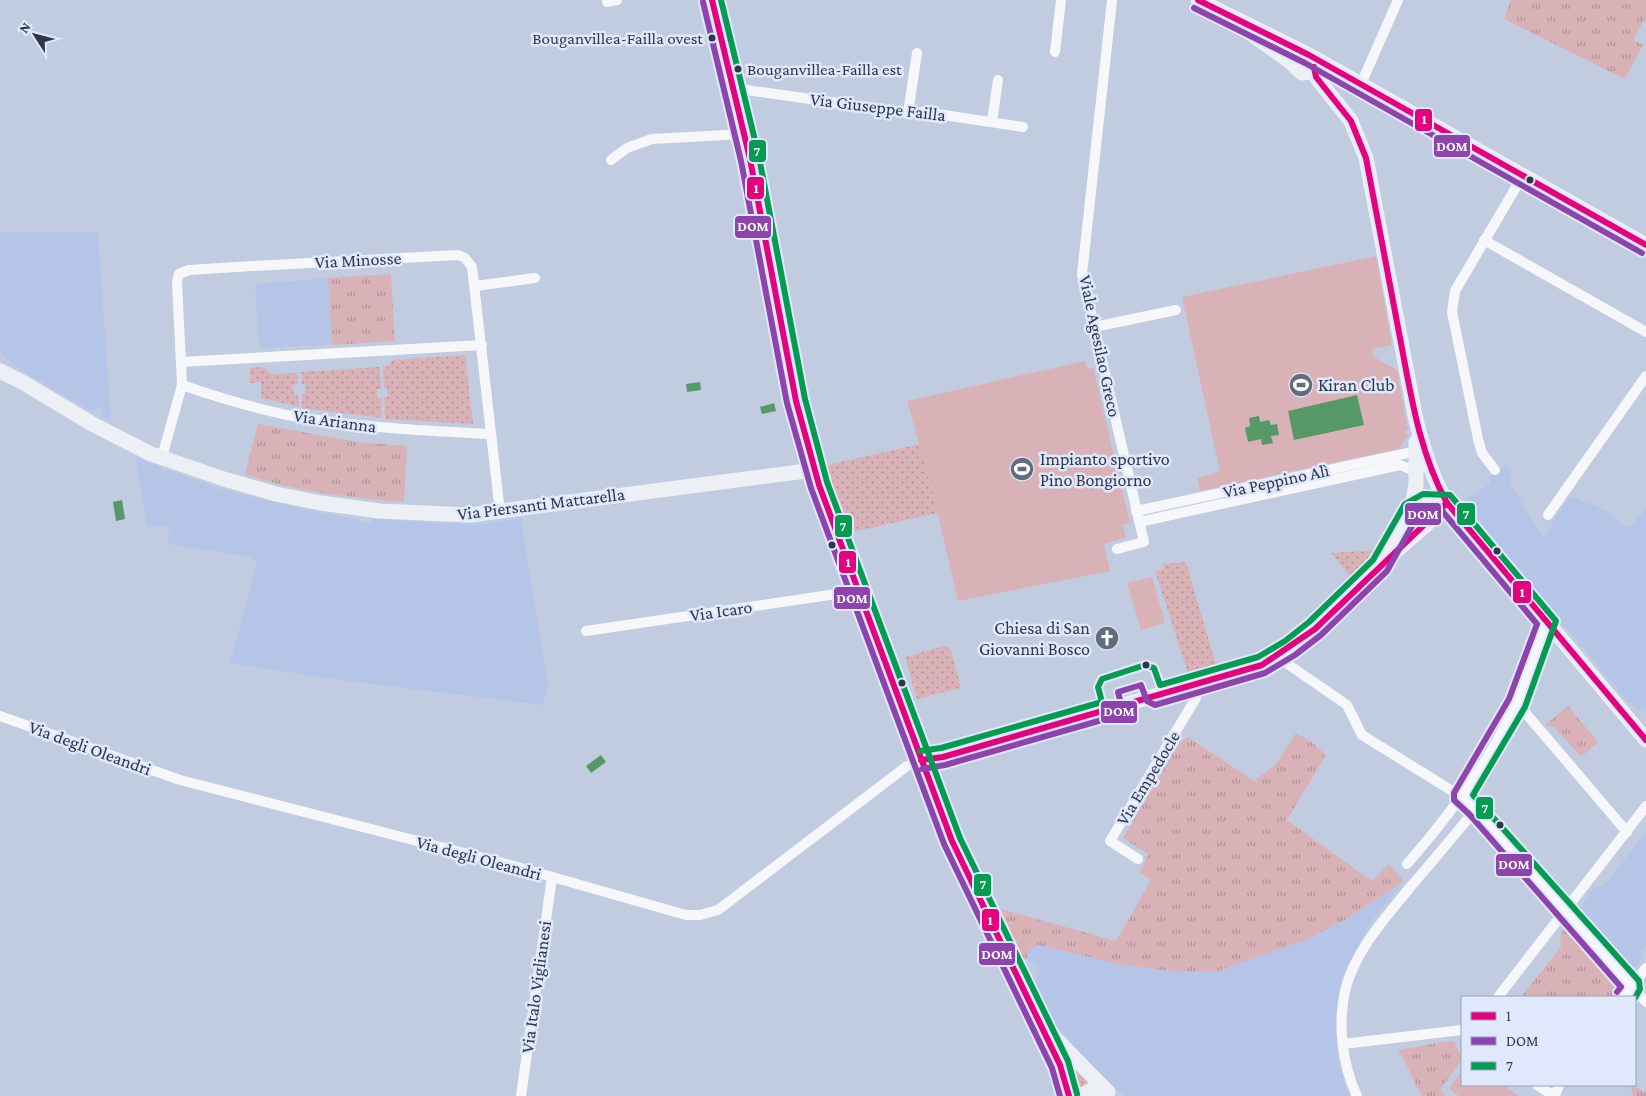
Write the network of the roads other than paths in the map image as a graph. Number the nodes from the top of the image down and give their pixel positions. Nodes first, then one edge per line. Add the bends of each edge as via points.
1 (617, 0) edge
2 (712, 0) edge
3 (1060, 0) edge
4 (1112, 0) edge
5 (1198, 0) edge
6 (1398, 0) edge
7 (606, 2) dead end
8 (1055, 52) dead end
9 (917, 53) dead end
10 (1307, 65) junction
11 (998, 80) dead end
12 (1361, 84) junction
13 (733, 88) junction
14 (908, 113) junction
15 (992, 122) junction
16 (1023, 127) dead end
17 (744, 134) junction
18 (611, 160) dead end
19 (1522, 176) junction
20 (1484, 240) junction
21 (1646, 245) edge
22 (535, 278) dead end
23 (475, 286) junction
24 (1176, 310) dead end
25 (1094, 327) junction
26 (1646, 332) edge
27 (482, 345) junction
28 (181, 362) junction
29 (0, 363) edge
30 (0, 371) edge
31 (1646, 376) edge
32 (24, 382) junction
33 (182, 385) junction
34 (491, 434) junction
35 (1420, 451) junction
36 (162, 457) junction
37 (814, 470) junction
38 (1495, 470) dead end
39 (1417, 472) junction
40 (1447, 503) junction
41 (1136, 511) junction
42 (1411, 511) junction
43 (500, 512) junction
44 (1548, 515) dead end
45 (1139, 522) junction
46 (1426, 526) junction
47 (1466, 526) junction
48 (1117, 550) dead end
49 (1380, 565) junction
50 (857, 591) junction
51 (1547, 622) junction
52 (586, 632) dead end
53 (1276, 656) junction
54 (1198, 684) junction
55 (1517, 703) junction
56 (0, 716) edge
57 (1646, 740) edge
58 (922, 760) junction
59 (1462, 797) junction
60 (1646, 806) edge
61 (1476, 809) junction
62 (1627, 832) junction
63 (1138, 859) dead end
64 (1407, 864) dead end
65 (552, 877) junction
66 (1566, 909) junction
67 (1646, 968) edge
68 (1632, 987) junction
69 (1499, 996) edge
70 (1625, 996) edge
71 (1646, 1002) edge
72 (1037, 1017) junction
73 (1461, 1030) edge
74 (1343, 1044) junction
75 (1539, 1086) edge
76 (1111, 1095) edge
77 (521, 1096) edge
78 (1069, 1096) edge
79 (1080, 1096) edge
80 (1357, 1096) edge
81 (1555, 1096) edge

1 - 7 street
2 - 13 main road
3 - 8 street
4 - 25 street, Viale Agesilao Greco via 1082,274
5 - 10 main road
6 - 12 street
9 - 14 street
10 - 12 main road via 1335,71
10 - 35 main road via 1351,121 1366,158
11 - 15 street
12 - 19 main road
13 - 14 street, Via Giuseppe Failla
13 - 17 main road
14 - 15 street, Via Giuseppe Failla via 924,112
15 - 16 street, Via Giuseppe Failla
17 - 18 street via 652,139 627,148
17 - 37 main road via 796,401
19 - 20 street
19 - 21 main road
20 - 26 street
20 - 38 street via 1455,290 1452,312 1478,439 1482,453
22 - 23 street
23 - 27 street, Via Minosse
23 - 28 street, Via Minosse via 472,267 458,255 183,272 177,282
24 - 25 street
25 - 41 street, Viale Agesilao Greco
27 - 28 street
27 - 34 street, Via Minosse
28 - 33 street, Via Minosse
29 - 32 main road
30 - 32 main road
31 - 44 street
32 - 36 main road, Via Piersanti Mattarella via 94,425
33 - 34 street, Via Arianna via 308,419 371,427
33 - 36 street, Via Minosse
34 - 43 street, Via Minosse
35 - 39 main road
35 - 40 main road
35 - 41 street, Via Peppino Alì
36 - 43 main road, Via Piersanti Mattarella via 224,479 321,504 470,516
37 - 43 main road, Via Piersanti Mattarella
37 - 50 main road
39 - 42 main road
39 - 45 street, Via Peppino Alì via 1400,465
40 - 42 main road via 1425,503
40 - 46 main road
40 - 47 main road
41 - 45 street, Viale Agesilao Greco
42 - 49 main road
45 - 48 street, Viale Agesilao Greco via 1144,542
46 - 47 main road via 1442,520
46 - 49 main road
47 - 51 main road
49 - 53 main road via 1315,629
50 - 52 street, Via Icaro
50 - 58 main road
51 - 55 street
51 - 57 main road
53 - 54 main road via 1262,665
53 - 59 street via 1347,705 1362,736
54 - 58 main road via 943,757
54 - 63 street, Via Empedocle via 1196,698 1110,841
55 - 59 street
55 - 62 street
56 - 65 street, Via degli Oleandri via 180,780
58 - 65 street, Via degli Oleandri via 907,766 714,912 686,915
58 - 72 main road via 952,841
59 - 61 street
59 - 64 street
60 - 62 street
61 - 66 street
61 - 74 street via 1375,930 1346,987 1342,1006
62 - 66 street
65 - 77 street, Via Italo Viglianesi
66 - 68 street
66 - 69 street
67 - 68 street
68 - 70 street
68 - 71 street
72 - 76 main road
72 - 78 main road via 1060,1065
73 - 74 street
74 - 80 street
75 - 81 street
76 - 79 main road via 1096,1088

